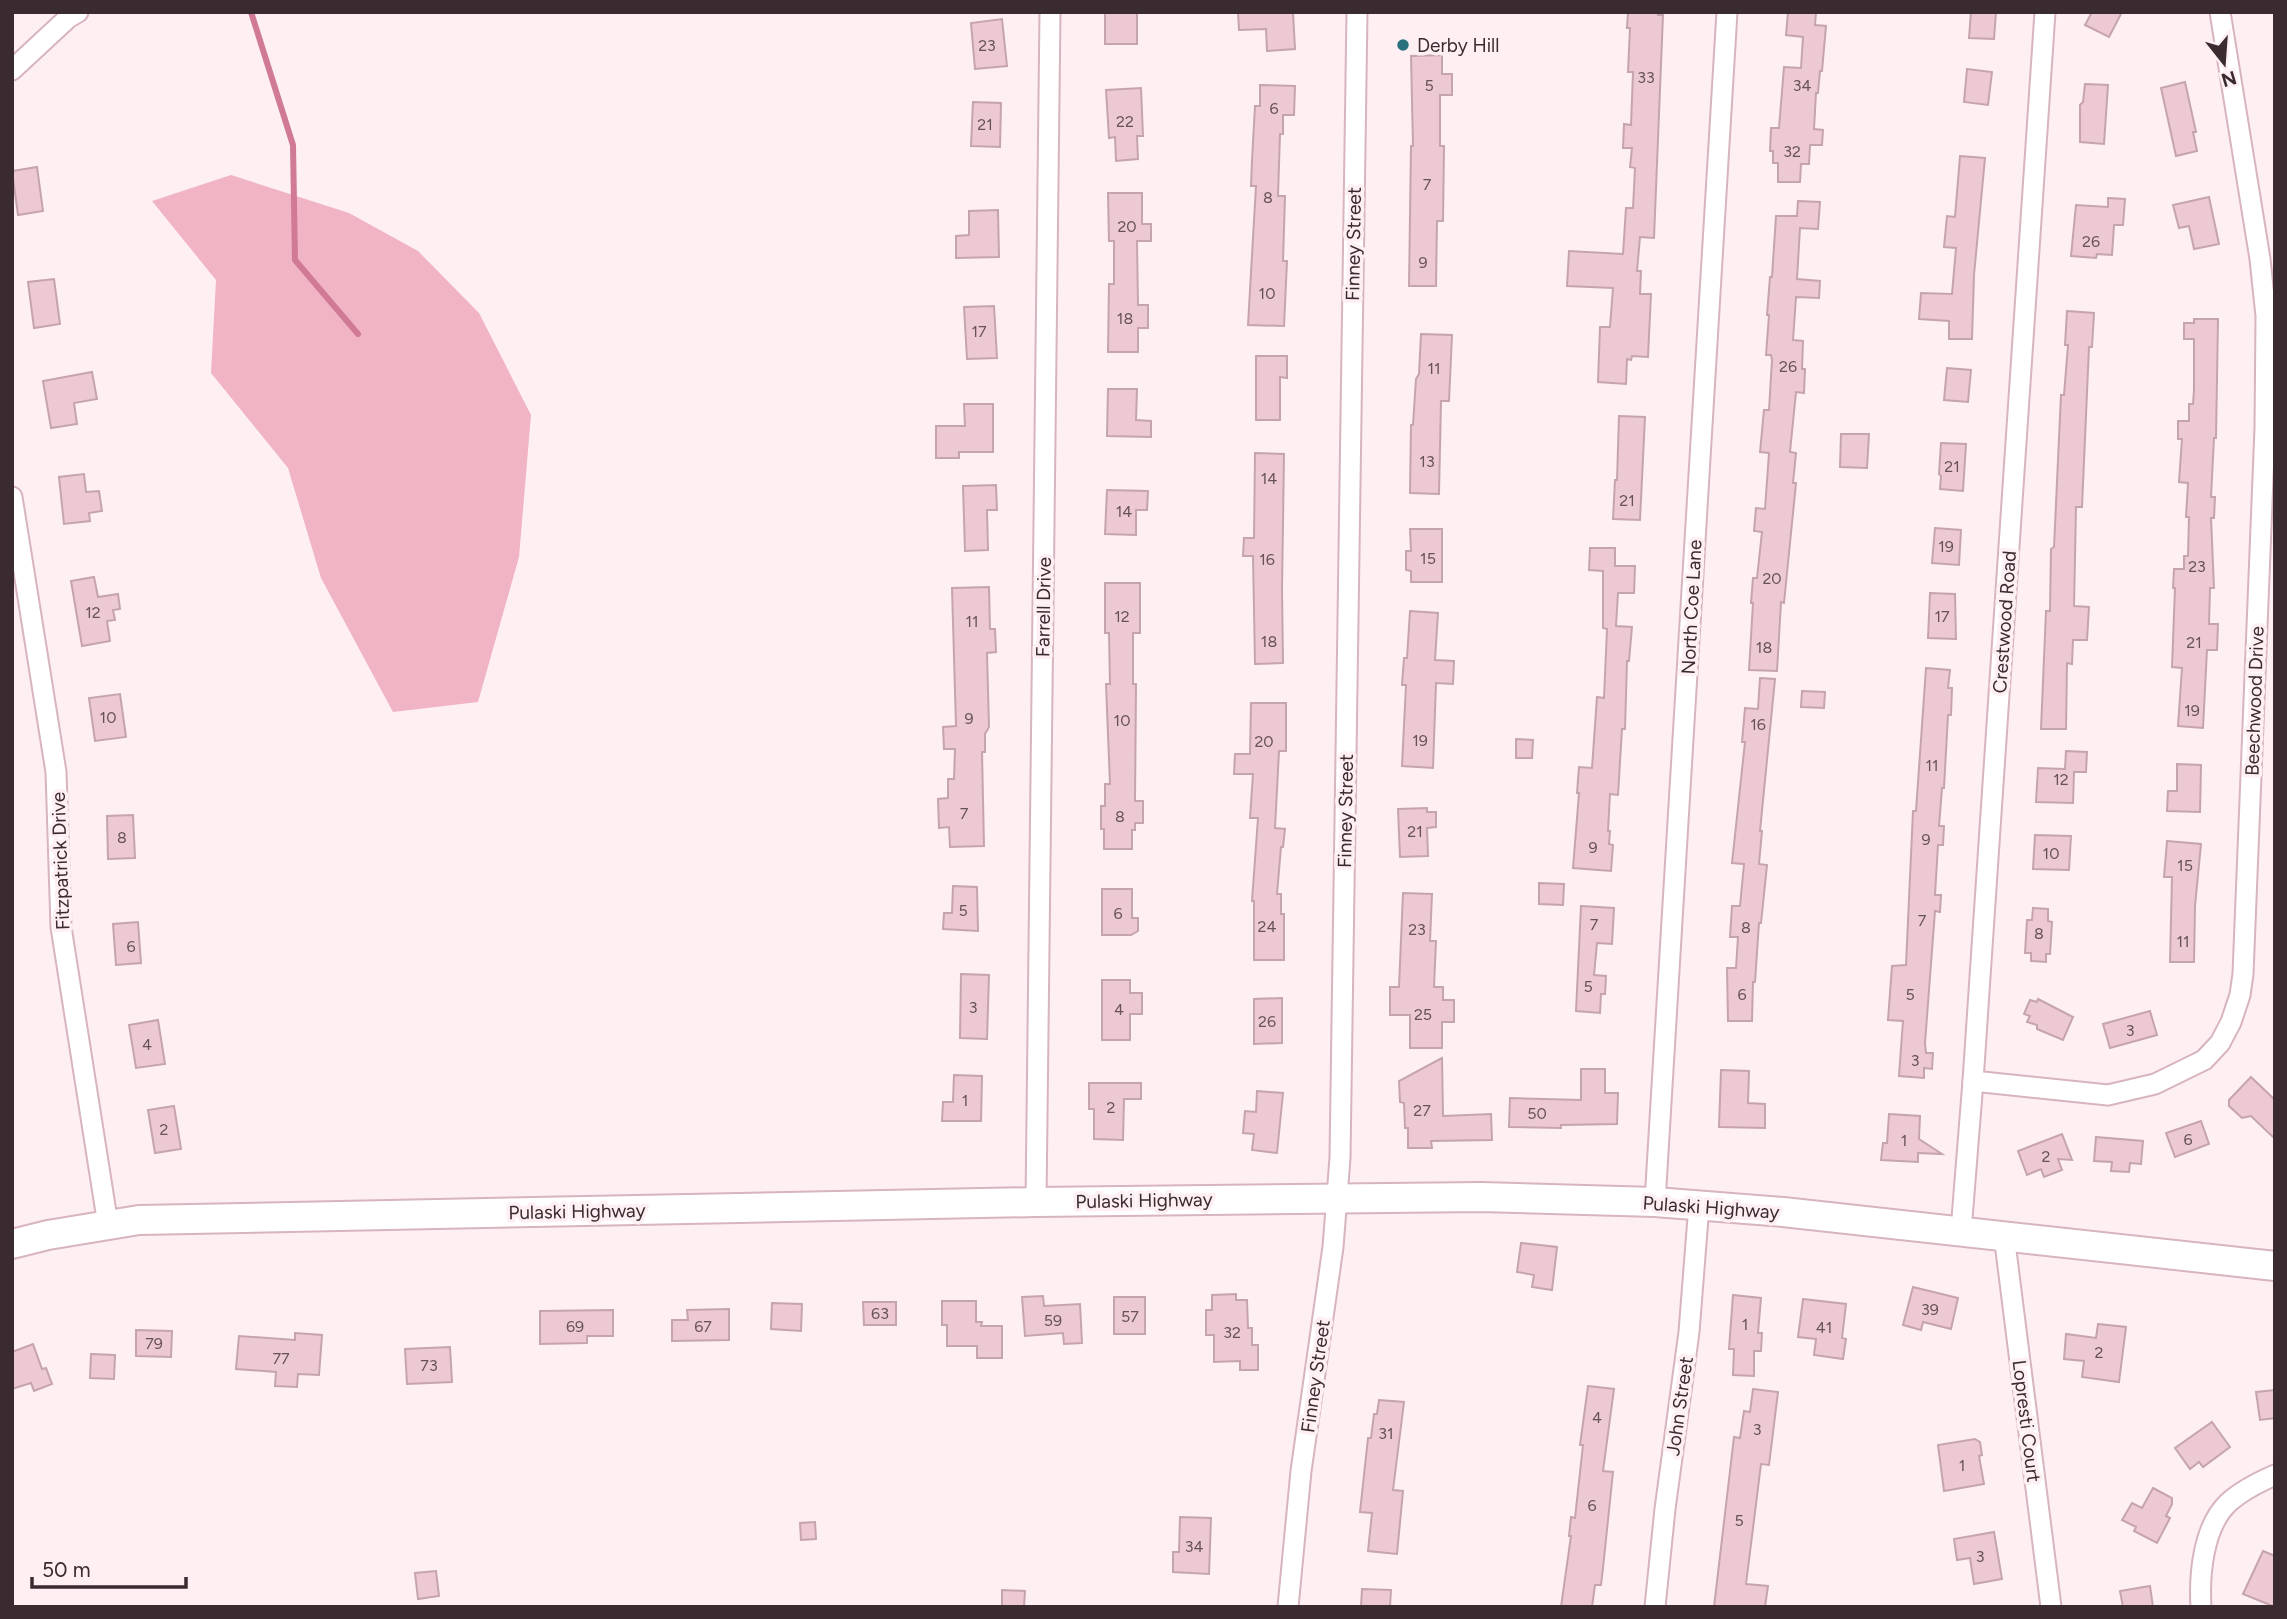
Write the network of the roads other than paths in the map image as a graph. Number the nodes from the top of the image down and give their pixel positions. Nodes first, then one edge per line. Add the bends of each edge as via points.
1 (1050, 12) edge
2 (1357, 12) edge
3 (1727, 12) edge
4 (2045, 12) edge
5 (2220, 12) edge
6 (70, 14) edge
7 (12, 71) edge
8 (12, 497) edge
9 (1973, 1081) junction
10 (1338, 1198) junction
11 (1036, 1202) junction
12 (1655, 1202) junction
13 (1699, 1205) junction
14 (108, 1225) junction
15 (1961, 1231) junction
16 (2004, 1235) junction
17 (12, 1244) edge
18 (2275, 1266) edge
19 (2275, 1475) edge
20 (1289, 1607) edge
21 (1655, 1607) edge
22 (2051, 1607) edge
23 (2201, 1607) edge

1 - 11 street, Farrell Drive
2 - 10 street, Finney Street
3 - 12 street, North Coe Lane
4 - 9 street, Crestwood Road
5 - 9 street, Beechwood Drive via 2266,316 2240,995 2220,1043 2204,1060 2155,1084 2108,1095
6 - 7 street
8 - 14 street, Fitzpatrick Drive via 56,772 61,927
9 - 15 street, Crestwood Road
10 - 11 main road, Pulaski Highway
10 - 12 main road, Pulaski Highway
10 - 20 street, Finney Street via 1301,1471
11 - 14 main road, Pulaski Highway via 139,1220
12 - 13 main road, Pulaski Highway
13 - 15 main road, Pulaski Highway
13 - 21 street, John Street via 1689,1332
14 - 17 main road, Pulaski Highway
15 - 16 main road, Pulaski Highway
16 - 18 main road, Pulaski Highway
16 - 22 street, Lopresti Court
19 - 23 street via 2227,1504 2213,1528 2202,1558

